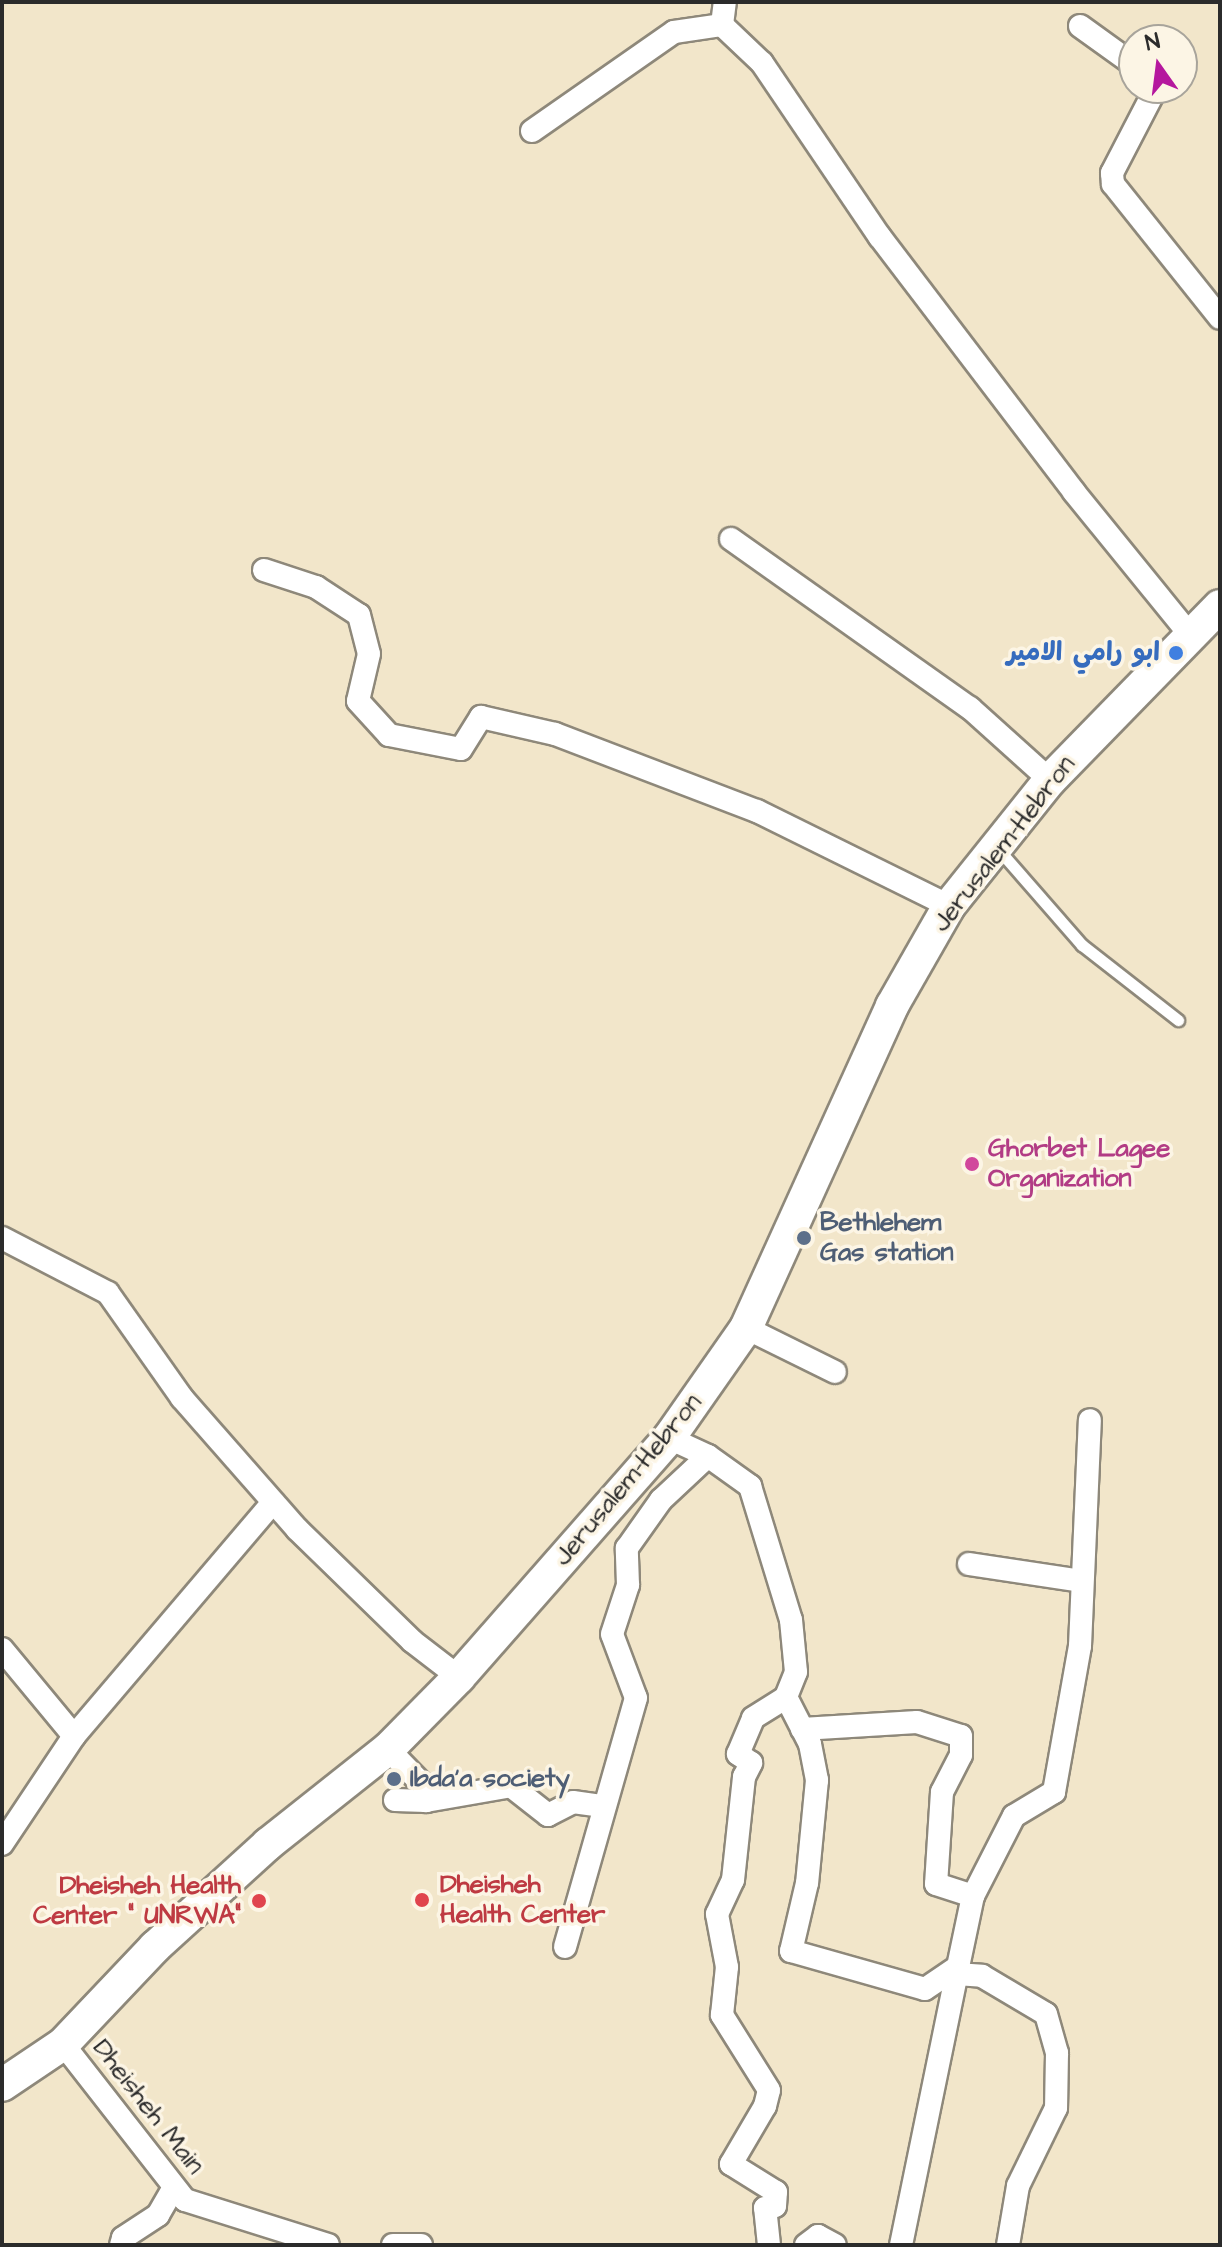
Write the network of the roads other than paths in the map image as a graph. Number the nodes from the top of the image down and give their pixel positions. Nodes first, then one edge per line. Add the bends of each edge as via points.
1 (725, 2) edge
2 (722, 25) junction
3 (1080, 26) dead end
4 (1118, 53) edge
5 (1148, 104) edge
6 (532, 131) dead end
7 (1220, 318) edge
8 (731, 539) dead end
9 (264, 570) dead end
10 (1220, 606) edge
11 (1191, 636) junction
12 (1050, 780) junction
13 (996, 847) junction
14 (949, 906) junction
15 (1178, 1020) dead end
16 (2, 1238) edge
17 (746, 1328) junction
18 (835, 1372) dead end
19 (1090, 1420) dead end
20 (669, 1438) junction
21 (708, 1456) junction
22 (273, 1502) junction
23 (969, 1564) dead end
24 (1082, 1581) junction
25 (2, 1649) edge
26 (459, 1677) junction
27 (786, 1697) junction
28 (802, 1729) junction
29 (74, 1736) junction
30 (388, 1749) junction
31 (395, 1800) dead end
32 (426, 1801) junction
33 (603, 1806) junction
34 (2, 1844) edge
35 (973, 1896) junction
36 (565, 1947) dead end
37 (957, 1970) junction
38 (63, 2044) junction
39 (2, 2085) edge
40 (174, 2187) junction
41 (121, 2245) edge
42 (328, 2245) edge
43 (393, 2245) edge
44 (421, 2245) edge
45 (769, 2245) edge
46 (806, 2245) edge
47 (835, 2245) edge
48 (901, 2245) edge
49 (1008, 2245) edge

1 - 2 street
2 - 6 street via 674,32
2 - 11 street via 762,63 880,237
3 - 4 street
5 - 7 street via 1112,173 1113,184
8 - 12 street via 970,708
9 - 14 street via 316,587 359,615 369,654 358,701 389,735 461,749 481,717 555,734 757,811
10 - 11 main road, Jerusalem-Hebron
11 - 12 main road, Jerusalem-Hebron
12 - 13 main road, Jerusalem-Hebron
13 - 14 main road, Jerusalem-Hebron
13 - 15 lane via 1082,945
14 - 17 main road, Jerusalem-Hebron via 892,1006
16 - 22 street via 108,1293 182,1398
17 - 18 street
17 - 20 main road, Jerusalem-Hebron
19 - 24 street
20 - 21 street
20 - 26 main road, Jerusalem-Hebron
21 - 27 street via 750,1486 772,1549 791,1620 796,1672
21 - 33 street via 661,1500 627,1548 628,1585 612,1634 636,1698
22 - 26 street via 412,1641
22 - 29 street
23 - 24 street
24 - 35 street via 1080,1646 1054,1792 1014,1816
25 - 29 street
26 - 30 main road, Jerusalem-Hebron
27 - 28 street
27 - 45 street via 753,1718 738,1754 751,1763 744,1777 733,1880 717,1914 727,1967 722,2015 769,2090 731,2164 776,2192 775,2206 765,2208
28 - 35 street via 917,1722 961,1736 961,1755 942,1792 936,1884
28 - 37 street via 817,1780 807,1883 791,1951 925,1989
29 - 34 street
30 - 32 street via 421,1783
30 - 38 main road, Jerusalem-Hebron via 234,1875 155,1947
31 - 32 street
32 - 33 street via 511,1786 548,1815 573,1802
33 - 36 street
35 - 37 street
37 - 48 street
37 - 49 street via 982,1976 1046,2014 1057,2053 1056,2108 1018,2186
38 - 39 main road, Jerusalem-Hebron
38 - 40 street, Dheisheh Main
40 - 41 street via 158,2215 123,2238
40 - 42 street, Dheisheh Main via 185,2200
43 - 44 street
46 - 47 street via 818,2236

